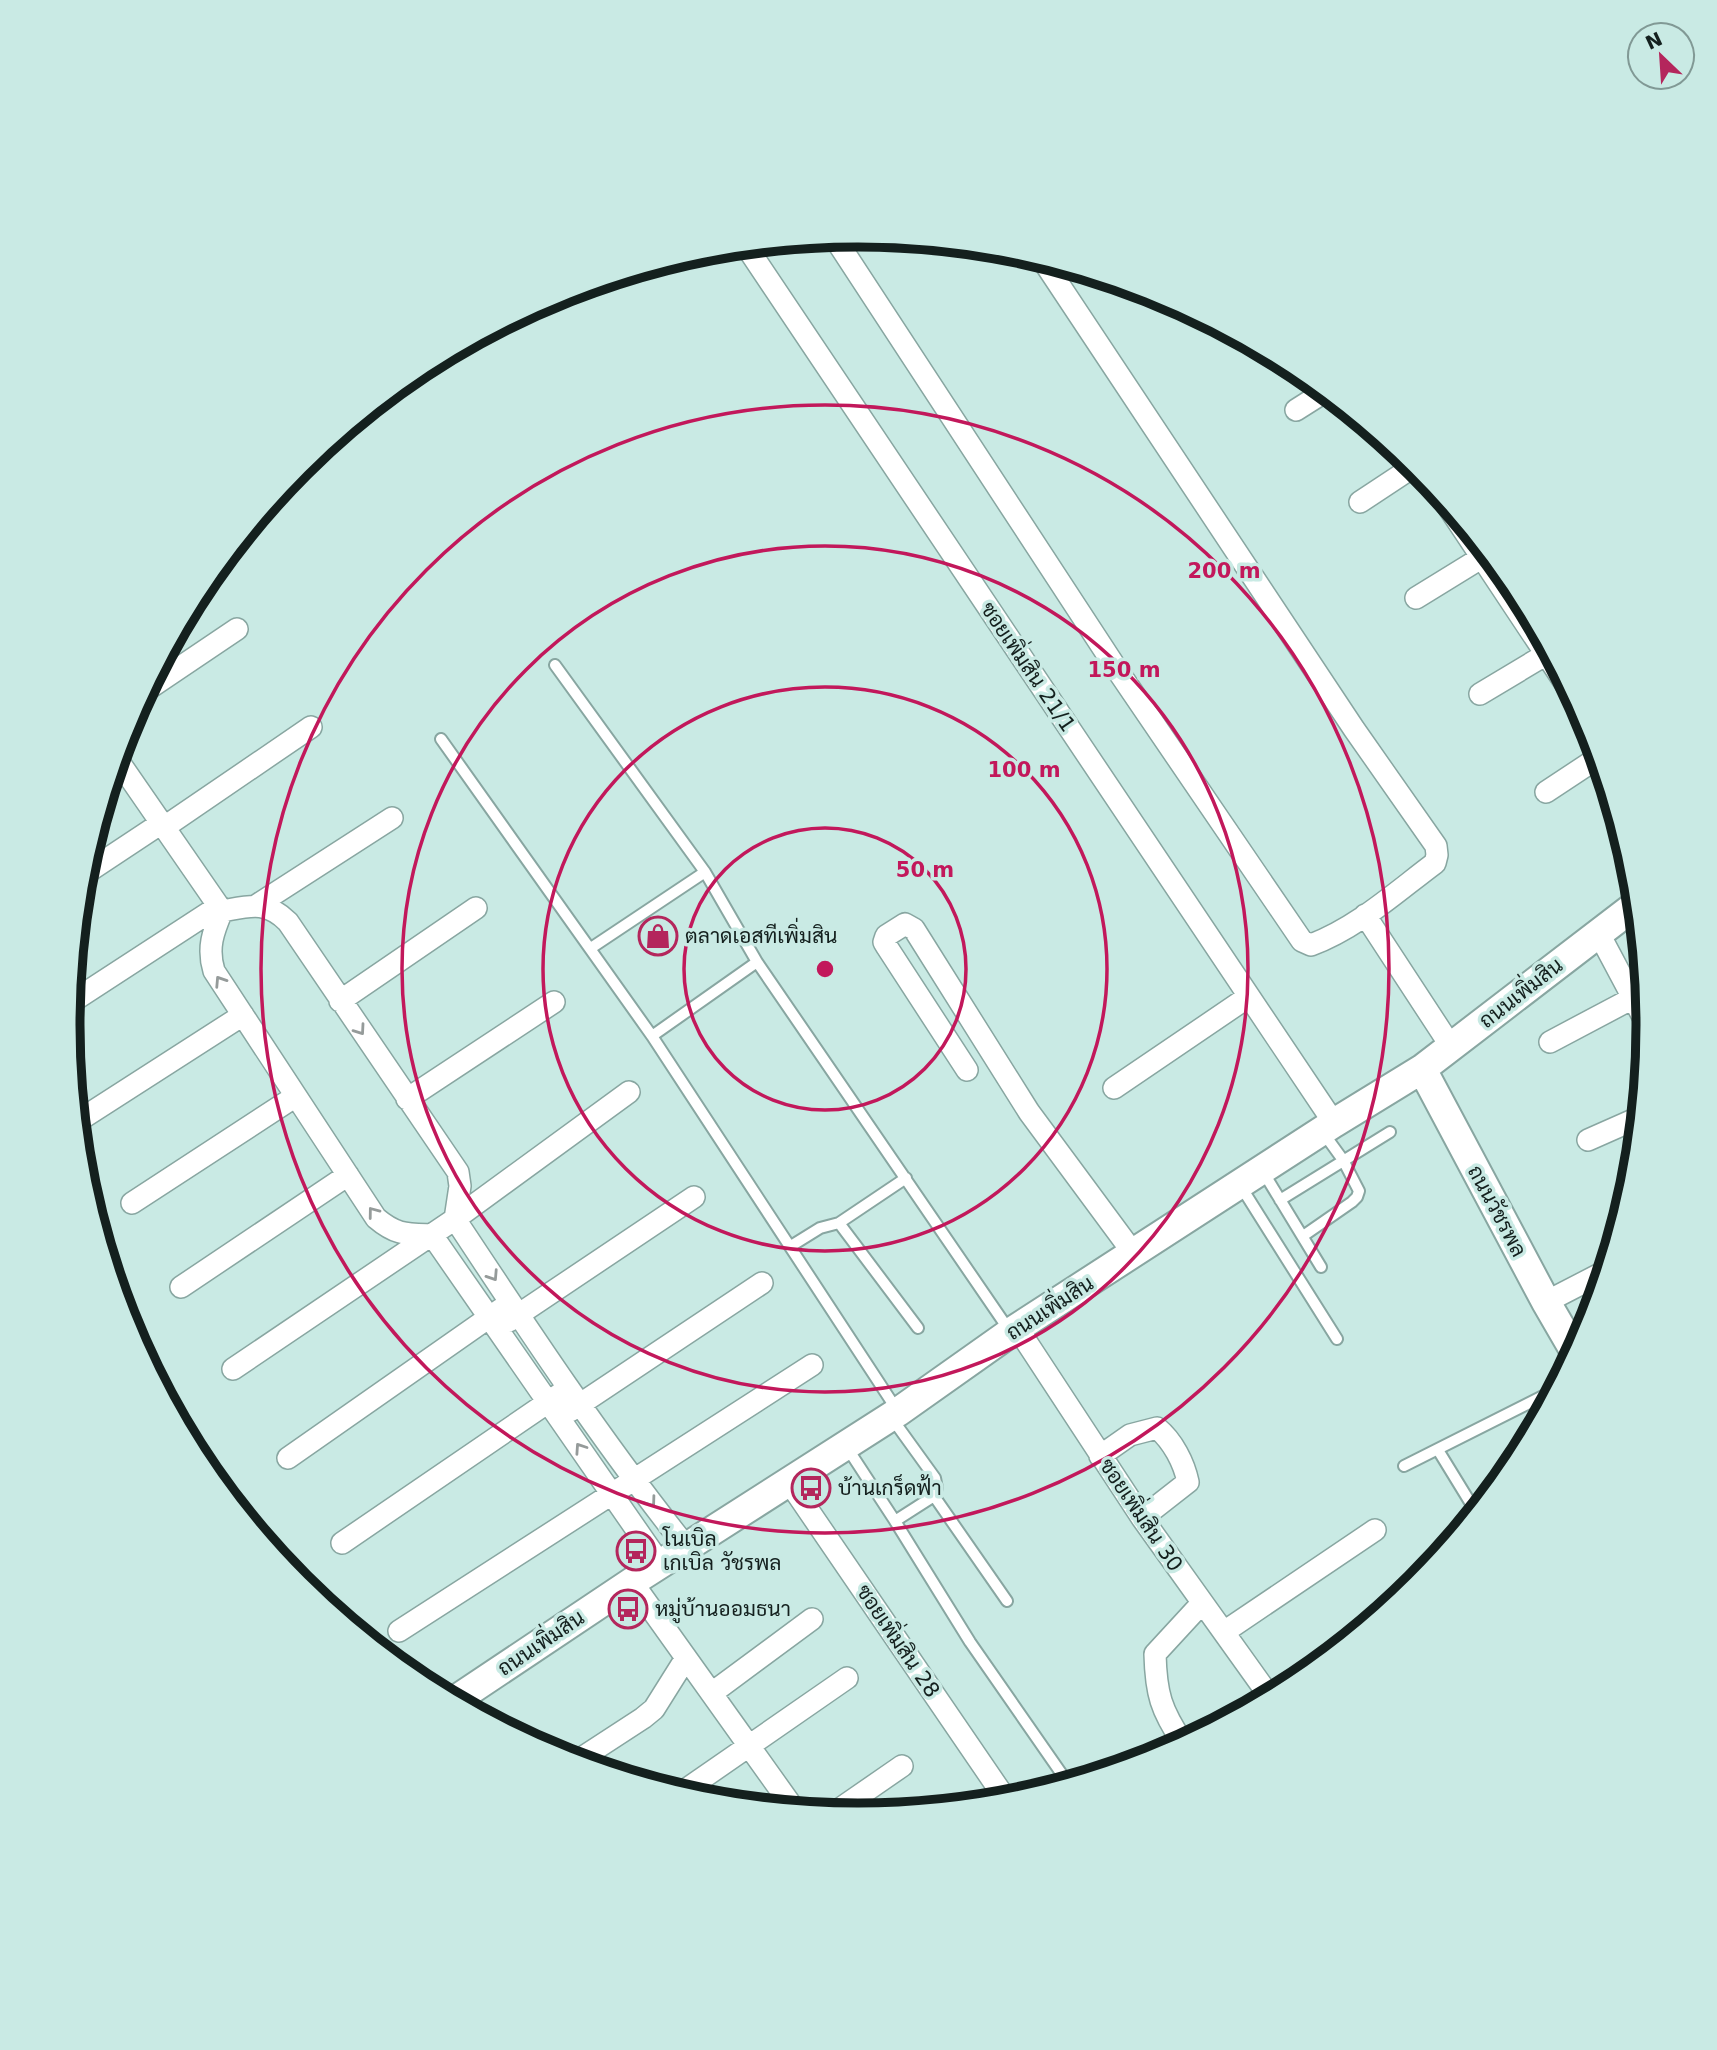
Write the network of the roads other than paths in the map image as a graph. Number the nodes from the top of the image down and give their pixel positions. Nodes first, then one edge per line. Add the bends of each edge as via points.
1 (841, 248) edge
2 (752, 255) edge
3 (1050, 272) edge
4 (1317, 397) edge
5 (1296, 410) dead end
6 (1406, 472) edge
7 (1360, 502) dead end
8 (1481, 558) edge
9 (1416, 598) dead end
10 (237, 629) dead end
11 (1543, 656) edge
12 (555, 666) dead end
13 (162, 680) edge
14 (1480, 694) dead end
15 (311, 727) dead end
16 (441, 739) dead end
17 (1590, 763) edge
18 (124, 769) edge
19 (1546, 792) dead end
20 (392, 818) dead end
21 (164, 824) junction
22 (97, 866) edge
23 (705, 872) junction
24 (257, 905) junction
25 (476, 908) dead end
26 (220, 909) junction
27 (1628, 910) edge
28 (1365, 915) junction
29 (1598, 932) junction
30 (591, 948) junction
31 (757, 962) junction
32 (81, 996) edge
33 (1248, 997) junction
34 (1633, 998) junction
35 (340, 1002) junction
36 (554, 1002) dead end
37 (1636, 1003) edge
38 (243, 1015) junction
39 (652, 1036) junction
40 (1550, 1042) dead end
41 (1452, 1048) junction
42 (1422, 1069) junction
43 (967, 1070) dead end
44 (1114, 1088) dead end
45 (629, 1092) dead end
46 (296, 1096) junction
47 (407, 1099) junction
48 (86, 1116) edge
49 (1631, 1121) edge
50 (1328, 1127) junction
51 (1390, 1132) dead end
52 (1588, 1139) dead end
53 (1343, 1160) junction
54 (348, 1175) junction
55 (1251, 1177) junction
56 (906, 1178) junction
57 (694, 1197) dead end
58 (1280, 1200) junction
59 (132, 1203) dead end
60 (456, 1219) junction
61 (839, 1223) junction
62 (432, 1235) junction
63 (1303, 1236) junction
64 (791, 1246) junction
65 (1134, 1254) junction
66 (1321, 1267) dead end
67 (1594, 1277) edge
68 (762, 1283) dead end
69 (181, 1287) dead end
70 (1546, 1302) junction
71 (514, 1308) junction
72 (494, 1323) junction
73 (918, 1328) dead end
74 (1015, 1331) junction
75 (1337, 1339) dead end
76 (1569, 1341) edge
77 (812, 1365) dead end
78 (233, 1368) dead end
79 (575, 1396) junction
80 (1541, 1397) edge
81 (554, 1410) junction
82 (895, 1414) junction
83 (846, 1446) junction
84 (1437, 1450) junction
85 (1100, 1456) junction
86 (288, 1458) dead end
87 (1404, 1466) dead end
88 (635, 1479) junction
89 (789, 1482) junction
90 (611, 1494) junction
91 (934, 1496) junction
92 (1471, 1505) edge
93 (1142, 1518) junction
94 (895, 1521) junction
95 (1375, 1530) dead end
96 (342, 1543) dead end
97 (687, 1548) junction
98 (661, 1565) junction
99 (632, 1582) junction
100 (1007, 1601) dead end
101 (1202, 1603) junction
102 (812, 1619) dead end
103 (399, 1631) dead end
104 (1224, 1632) junction
105 (686, 1658) junction
106 (848, 1678) dead end
107 (1264, 1689) edge
108 (712, 1693) junction
109 (463, 1695) edge
110 (1177, 1734) edge
111 (749, 1746) junction
112 (588, 1754) edge
113 (902, 1766) dead end
114 (1063, 1775) edge
115 (693, 1785) edge
116 (999, 1790) edge
117 (787, 1799) edge
118 (849, 1803) edge

1 - 28 street via 1120,674 1302,941 1311,945 1324,940
2 - 33 street, ซอยเพิ่มสิน 21/1
3 - 28 street via 1436,846 1435,863
4 - 5 street
6 - 7 street
8 - 9 street
10 - 13 street
11 - 14 street
12 - 23 lane
15 - 21 street
16 - 30 lane
17 - 19 street
18 - 21 street
20 - 24 street
21 - 22 street
21 - 26 street
23 - 30 lane
23 - 31 lane
24 - 26 street
24 - 35 street via 277,911 288,922
25 - 35 street
26 - 32 street
38 -> 26 street via 209,956
27 - 29 street, ถนนเพิ่มสิน
28 - 41 street
29 - 34 street
29 - 41 street, ถนนเพิ่มสิน
30 - 39 lane
31 - 39 lane
31 - 56 lane
33 - 44 street
33 - 50 street, ซอยเพิ่มสิน 21/1
34 - 37 street
34 - 40 street
35 -> 47 street
36 - 47 street
38 - 46 street
38 - 48 street
39 - 64 lane
41 - 42 street, ถนนเพิ่มสิน
42 - 50 street, ถนนเพิ่มสิน
42 - 70 street, ถนนวัชรพล
43 - 65 street via 884,942 905,924 914,929 1029,1112
45 - 60 street
46 - 54 street
46 - 59 street
47 - 60 street via 458,1172
49 - 52 street
50 - 53 lane
50 - 55 street, ถนนเพิ่มสิน
51 - 53 lane
53 - 58 lane
53 - 63 lane via 1357,1185 1357,1197
62 -> 54 street via 390,1230 376,1218
54 - 69 street
55 - 58 lane
55 - 65 street, ถนนเพิ่มสิน
55 - 75 lane
56 - 61 lane
56 - 74 lane
57 - 71 street
58 - 63 lane
60 - 62 street
60 -> 71 street
61 - 64 lane via 820,1228
61 - 73 lane
62 - 72 street
62 - 78 street
63 - 66 lane
64 - 82 lane
65 - 74 street, ถนนเพิ่มสิน
67 - 70 street
68 - 79 street
70 - 76 street, ถนนวัชรพล
71 - 72 street
71 - 79 street
72 - 81 street
72 - 86 street
74 - 82 street, ถนนเพิ่มสิน
74 - 85 street, ซอยเพิ่มสิน 30
77 - 88 street
79 - 81 street
79 - 88 street
80 - 84 lane
90 -> 81 street
81 - 96 street
82 - 83 street, ถนนเพิ่มสิน
82 - 91 lane via 935,1478
83 - 89 street, ถนนเพิ่มสิน
83 - 94 lane
84 - 87 lane
84 - 92 lane
85 - 93 street, ซอยเพิ่มสิน 30
85 - 93 street via 1130,1435 1157,1428 1164,1434 1182,1461 1188,1482
88 - 90 street
88 -> 97 street
89 - 97 street, ถนนเพิ่มสิน
89 - 116 street, ซอยเพิ่มสิน 28
90 - 98 street
90 - 103 street
91 - 94 lane
91 - 100 lane
93 - 101 street, ซอยเพิ่มสิน 30
94 - 114 lane via 970,1642
95 - 104 street
97 - 98 street, ถนนเพิ่มสิน
98 - 99 street, ถนนเพิ่มสิน
99 - 105 street
99 - 109 street, ถนนเพิ่มสิน
101 - 104 street, ซอยเพิ่มสิน 30
101 - 110 street via 1155,1654 1156,1684 1165,1716
102 - 108 street
104 - 107 street, ซอยเพิ่มสิน 30
105 - 108 street
105 - 112 street via 654,1709
106 - 111 street
108 - 111 street
111 - 115 street
111 - 117 street
113 - 118 street

